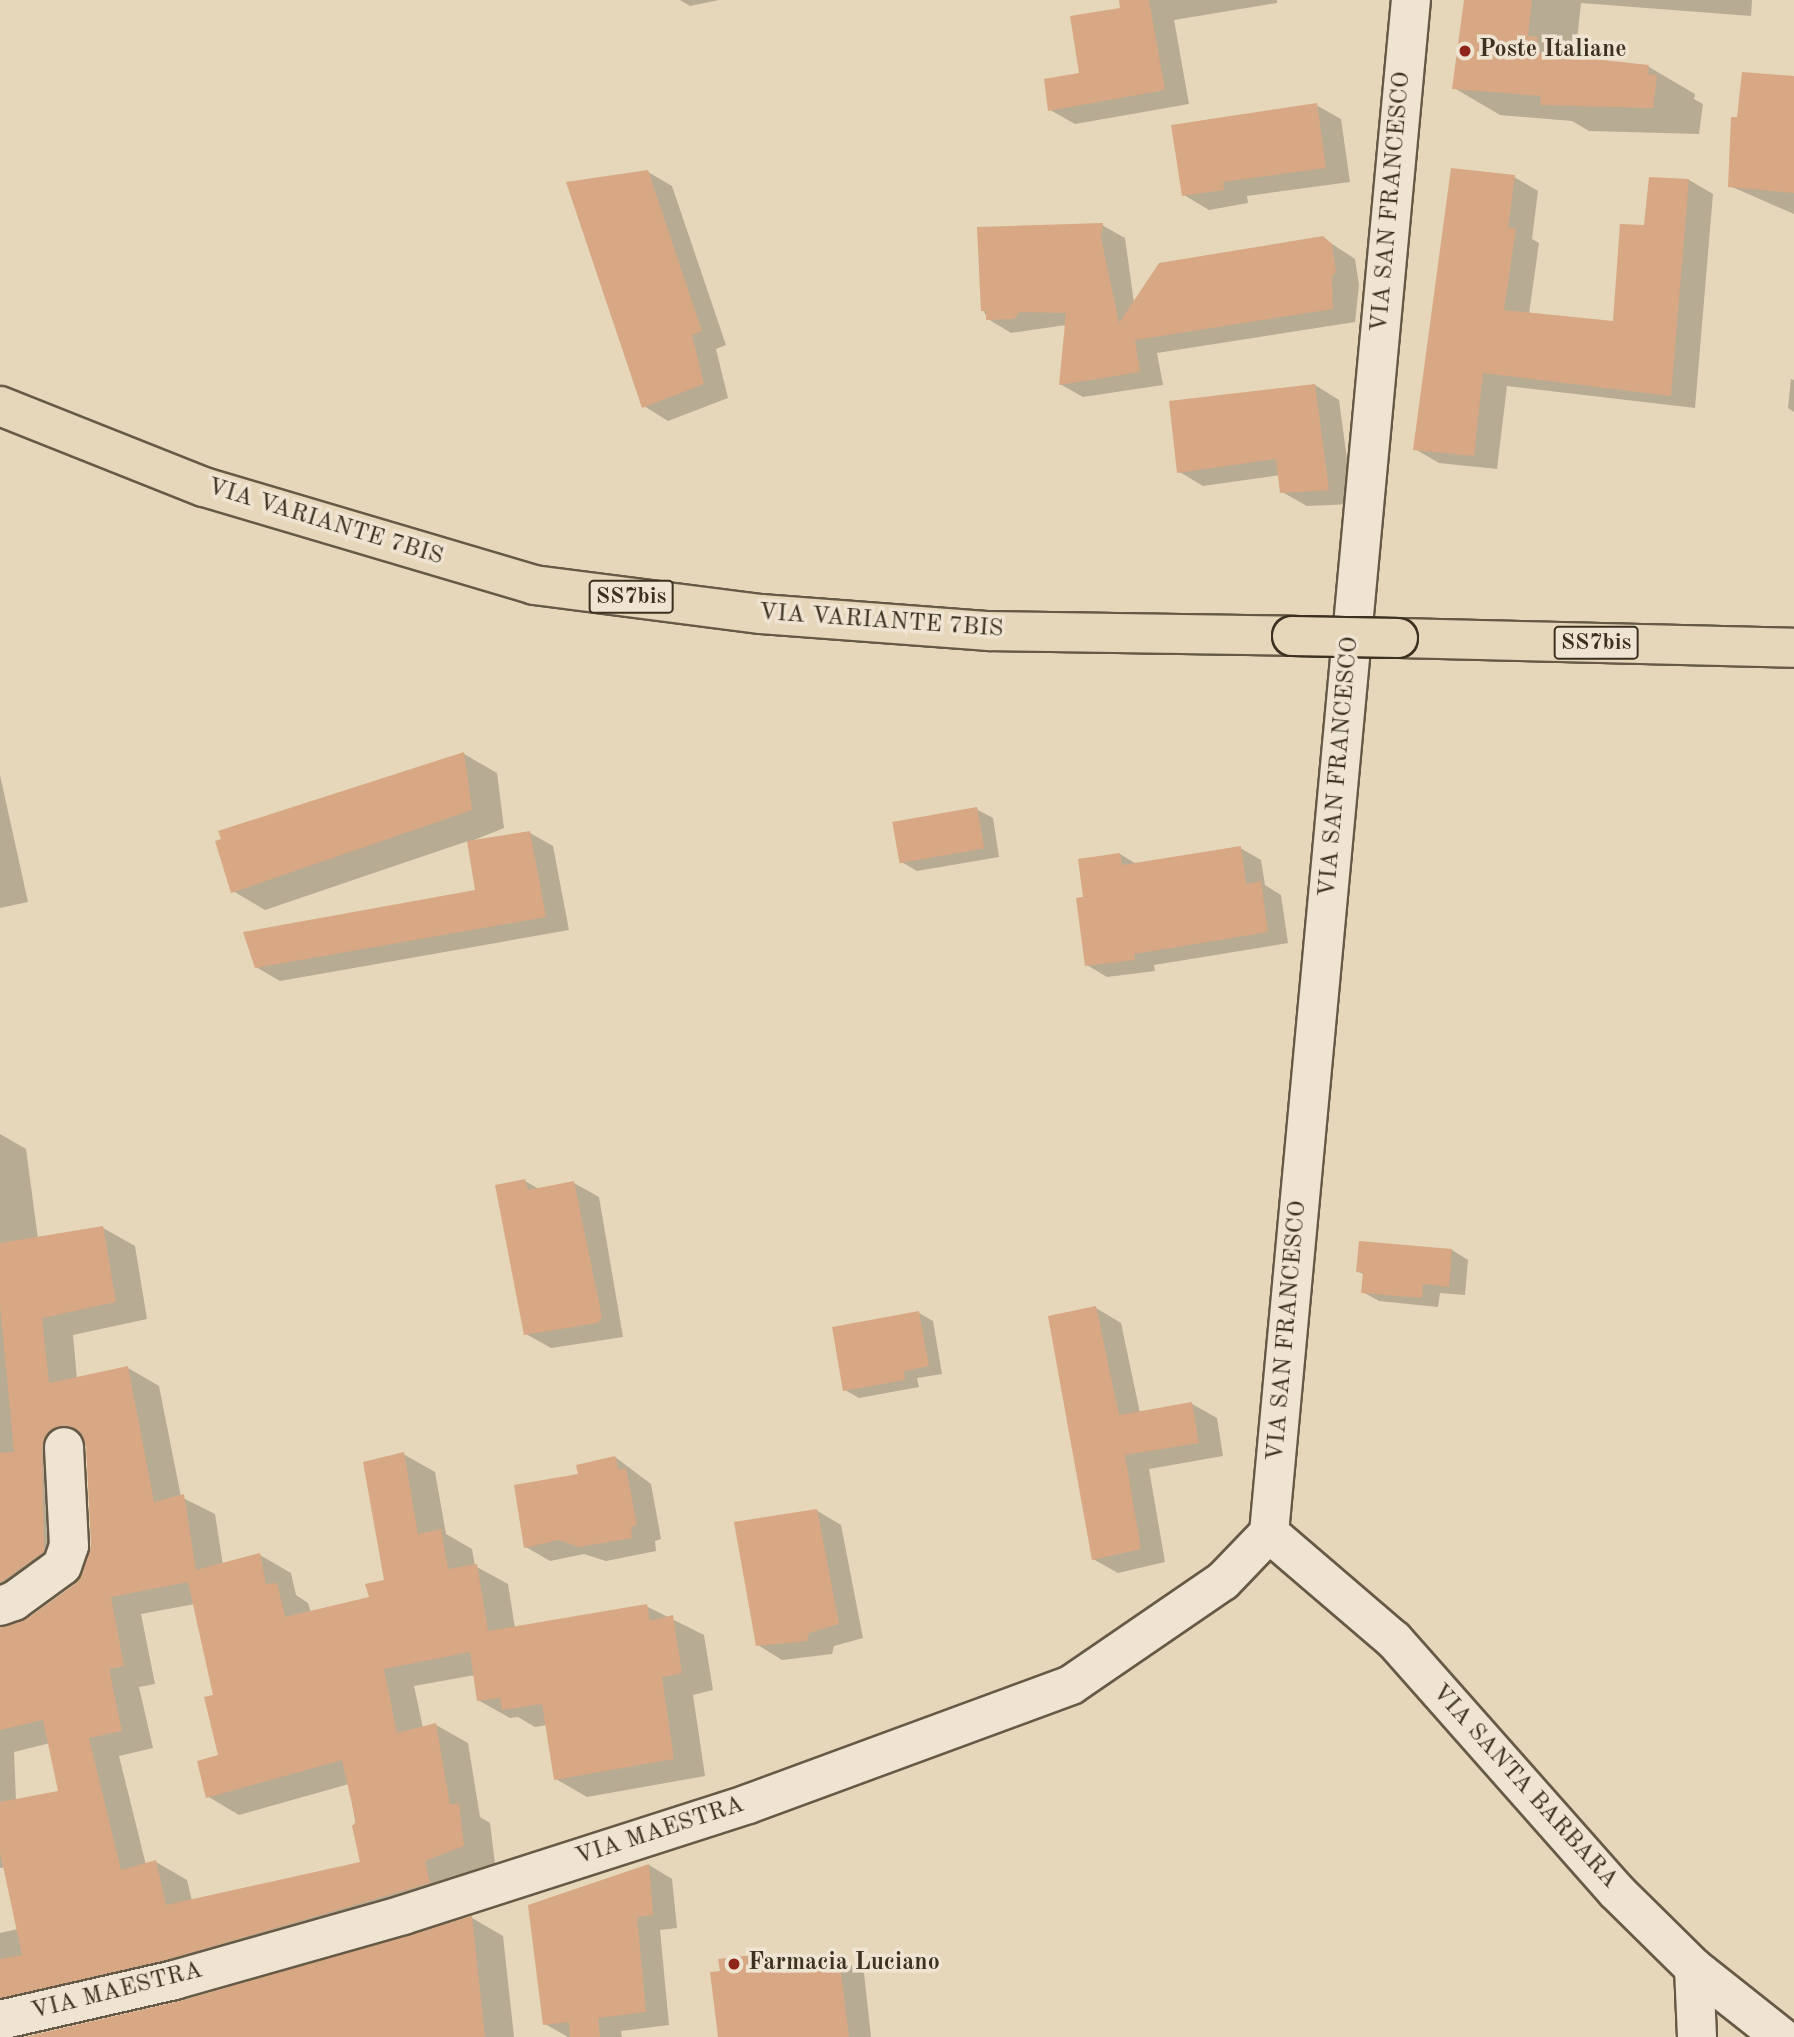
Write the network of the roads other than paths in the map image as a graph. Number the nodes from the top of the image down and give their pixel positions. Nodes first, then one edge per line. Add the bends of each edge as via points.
1 (1411, 0) edge
2 (0, 405) edge
3 (1794, 648) edge
4 (64, 1447) dead end
5 (1269, 1533) junction
6 (0, 1606) edge
7 (1694, 1968) junction
8 (0, 2020) edge
9 (1697, 2037) edge
10 (1781, 2037) edge

1 - 5 street, VIA SAN FRANCESCO
2 - 3 main road, VIA VARIANTE 7BIS / SS7bis, bridge via 204,487 534,585 761,614 989,631
4 - 6 street via 69,1546 62,1566 15,1601
5 - 7 street, VIA SANTA BARBARA via 1394,1640 1616,1891
5 - 8 street, VIA MAESTRA via 1223,1581 1071,1685 748,1804 403,1915 174,1980
7 - 9 street
7 - 10 street, VIA SANTA BARBARA

